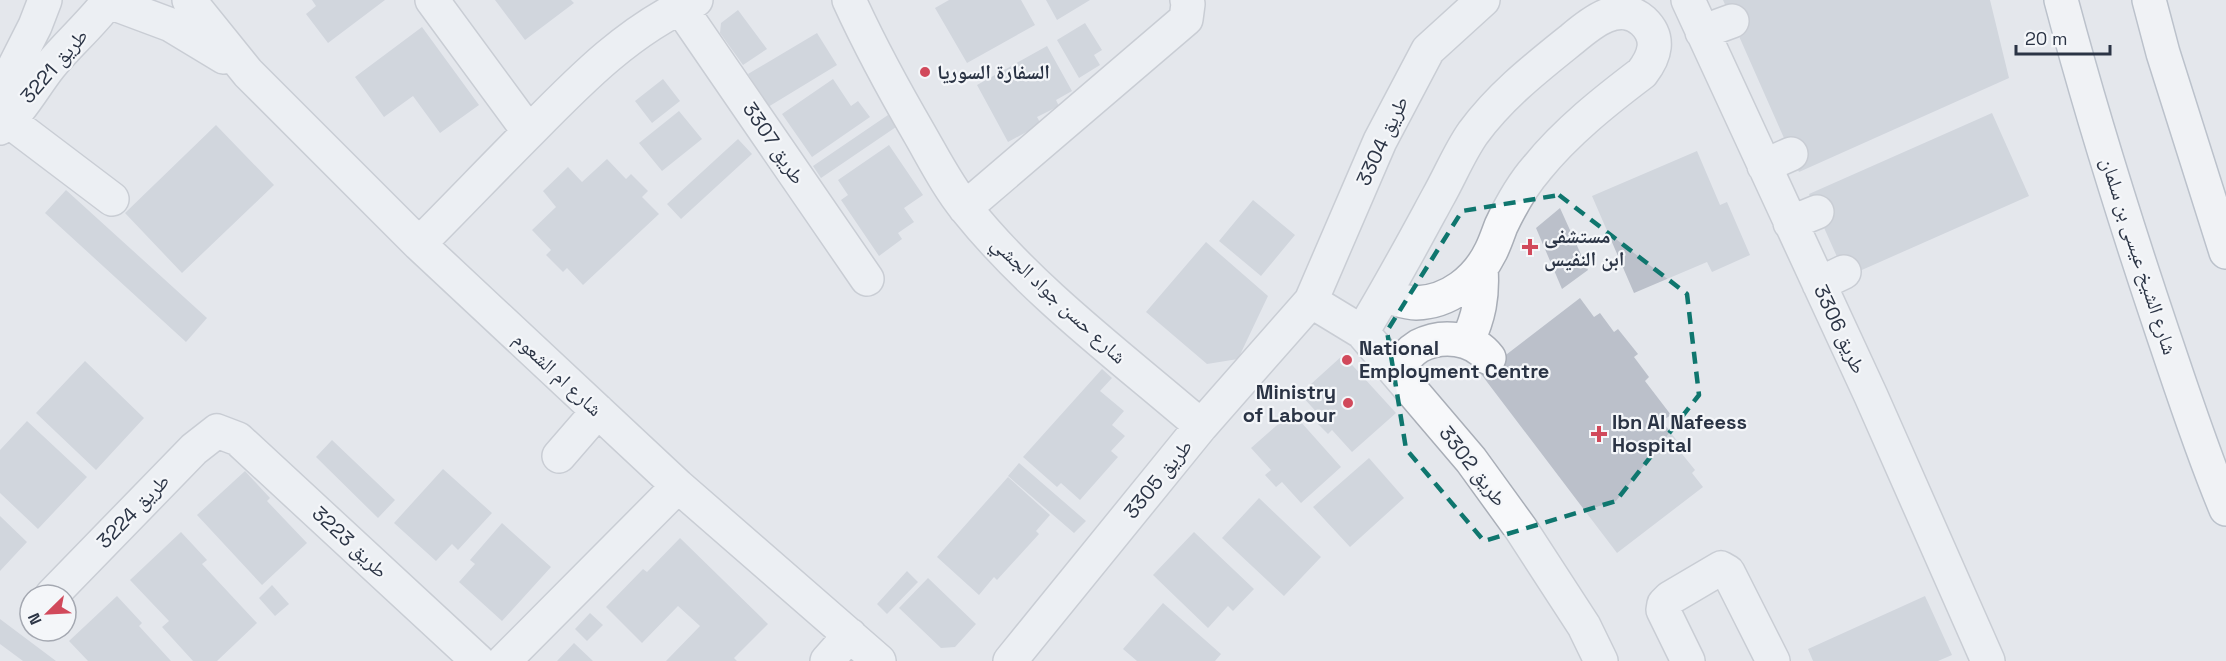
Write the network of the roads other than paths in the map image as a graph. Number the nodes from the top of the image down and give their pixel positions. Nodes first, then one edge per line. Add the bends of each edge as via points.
1 (45, 0) edge
2 (189, 0) edge
3 (432, 0) edge
4 (849, 0) edge
5 (1187, 0) edge
6 (1483, 0) edge
7 (2061, 0) edge
8 (2149, 0) edge
9 (107, 2) edge
10 (688, 3) edge
11 (1703, 15) edge
12 (1649, 27) junction
13 (248, 73) junction
14 (3, 115) edge
15 (529, 132) junction
16 (112, 199) dead end
17 (965, 208) junction
18 (419, 244) junction
19 (2226, 252) edge
20 (1481, 268) junction
21 (867, 279) dead end
22 (1385, 296) junction
23 (1311, 302) junction
24 (1362, 333) junction
25 (1395, 370) junction
26 (598, 411) junction
27 (1201, 426) junction
28 (217, 430) joint
29 (559, 456) dead end
30 (678, 486) junction
31 (2226, 509) edge
32 (64, 583) edge
33 (850, 635) junction
34 (478, 661) edge
35 (504, 661) edge
36 (827, 661) edge
37 (879, 661) edge
38 (1010, 661) edge
39 (1601, 661) edge
40 (1688, 661) edge
41 (1773, 661) edge
42 (1988, 661) edge

1 - 14 street, طريق 3221
2 - 13 street, شارع ام الشعوم
3 - 15 street
4 - 17 street, شارع حسن جواد الجشي via 896,93
5 - 17 street via 1186,18
6 - 23 street, طريق 3304 via 1428,50 1380,141
7 - 31 highway, شارع الشيخ عيسى بن سلمان via 2145,281
8 - 19 highway
9 - 13 street, شارع ام الشعوم via 171,25
9 - 14 street, طريق 3221 via 90,25
10 - 15 street, طريق 3307 via 627,40 582,78
10 - 21 street, طريق 3307
11 - 12 street
11 - 42 street, طريق 3306 via 1832,278
12 - 20 street via 1656,44 1652,60 1642,73 1558,144 1536,169 1516,196
12 - 22 street via 1638,17 1610,13 1582,30 1512,87 1457,158
13 - 18 street, شارع ام الشعوم
14 - 16 street
15 - 18 street, طريق 3307
17 - 27 street, شارع حسن جواد الجشي via 1030,279
18 - 26 street, شارع ام الشعوم
20 - 22 street via 1468,283 1433,301 1414,303
20 - 25 street via 1478,350 1451,339 1434,340 1418,347
22 - 24 street
23 - 24 street, طريق 3302
23 - 27 street, طريق 3305
24 - 25 street, طريق 3302
25 - 39 street, طريق 3302 via 1471,460 1521,529 1584,626
26 - 29 street
26 - 30 street, شارع ام الشعوم
27 - 38 street, طريق 3305
28 - 32 street, طريق 3224
28 - 34 street, طريق 3223 via 238,439
30 - 33 street, شارع ام الشعوم
30 - 35 street
33 - 36 street
33 - 37 street, شارع ام الشعوم
40 - 41 street via 1663,610 1664,604 1721,568 1728,572

